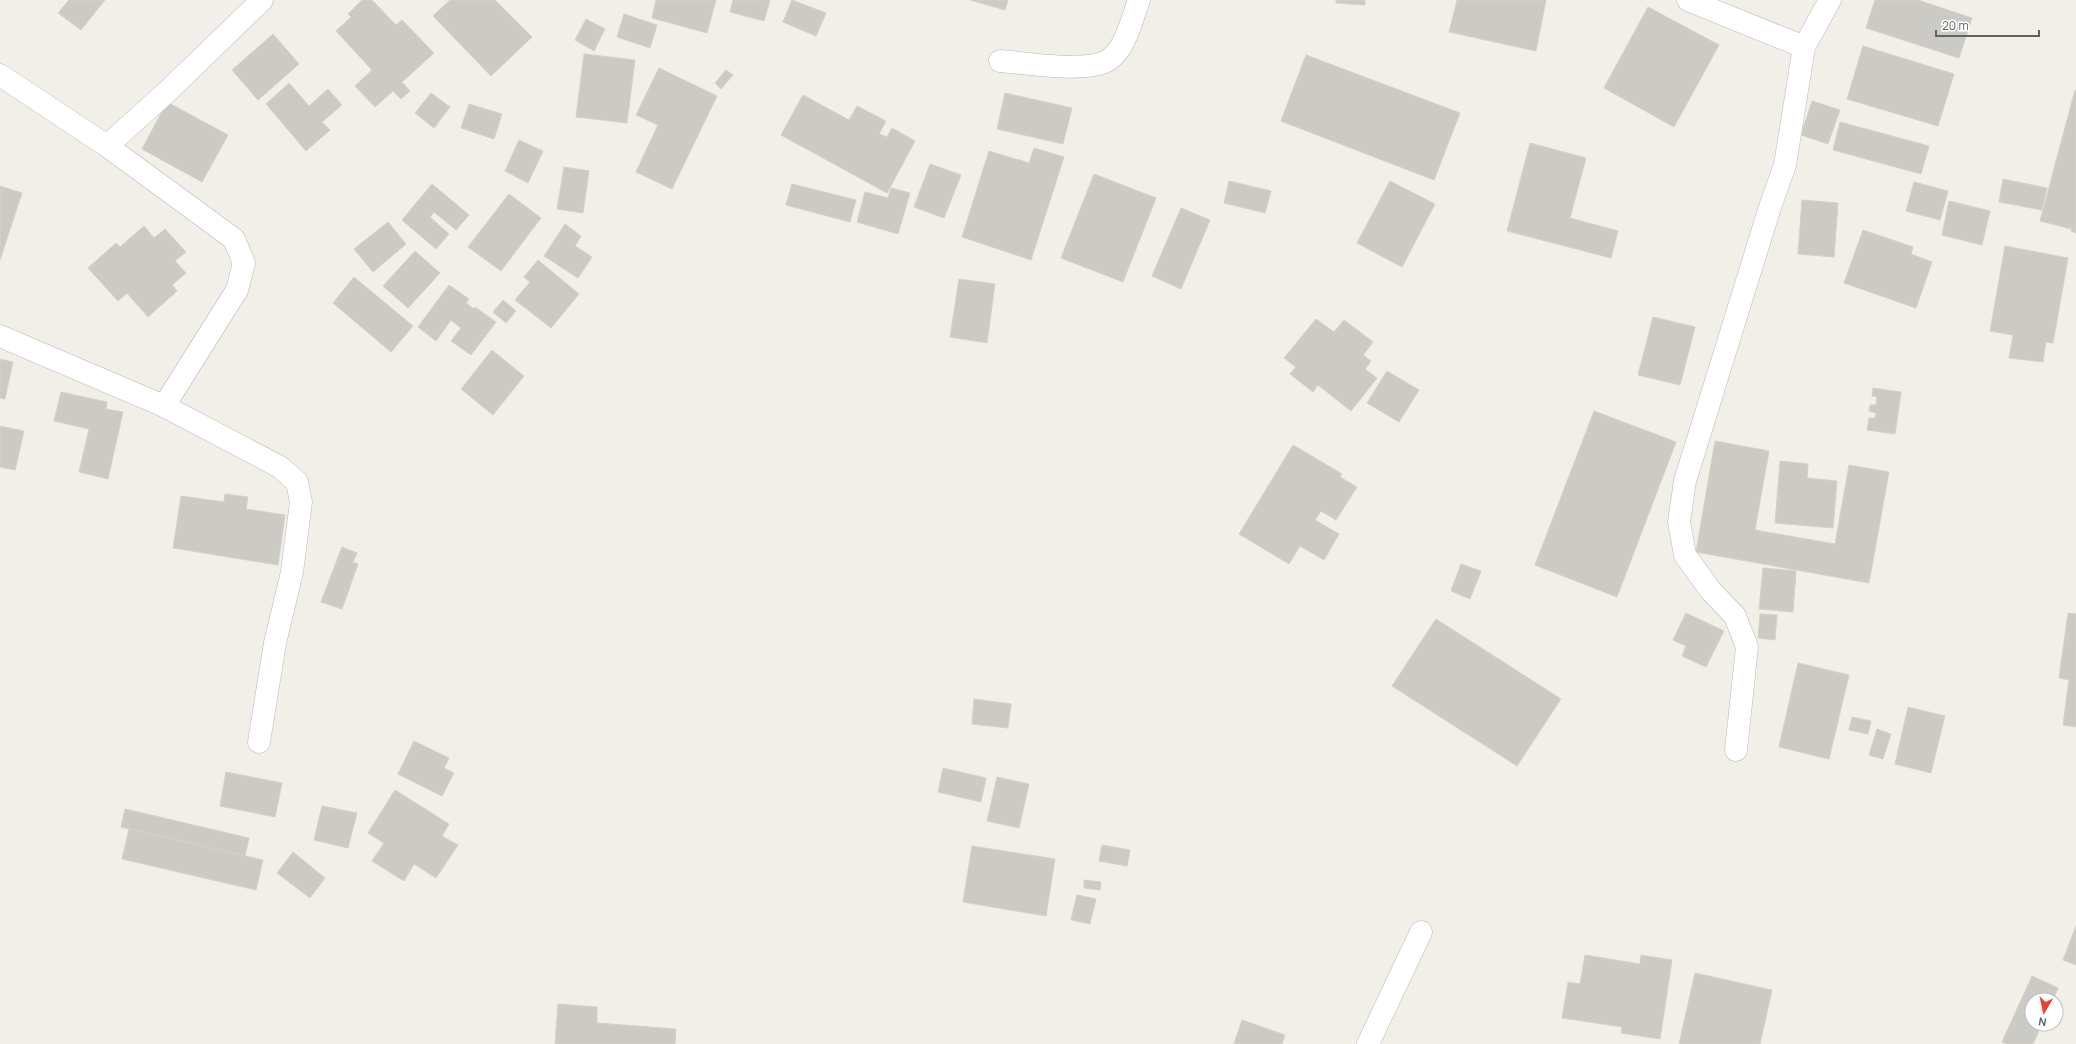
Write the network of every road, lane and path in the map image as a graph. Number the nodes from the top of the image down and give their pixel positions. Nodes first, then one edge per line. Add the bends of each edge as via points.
1 (262, 0) edge
2 (1139, 0) edge
3 (1688, 0) edge
4 (1830, 0) edge
5 (1804, 48) junction
6 (1000, 61) dead end
7 (0, 75) edge
8 (107, 146) junction
9 (0, 336) edge
10 (164, 406) junction
11 (259, 742) dead end
12 (1736, 750) dead end
13 (1421, 932) dead end
14 (1368, 1044) edge

1 - 8 street
2 - 6 street via 1125,39 1107,61 1088,66
3 - 5 street
4 - 5 street
5 - 12 street via 1785,166 1685,481 1679,522 1685,555 1711,591 1735,616 1747,647
7 - 8 street
8 - 10 street via 234,239 244,263 237,290
9 - 10 street
10 - 11 street via 280,467 297,482 301,502 292,572 275,643
13 - 14 street

